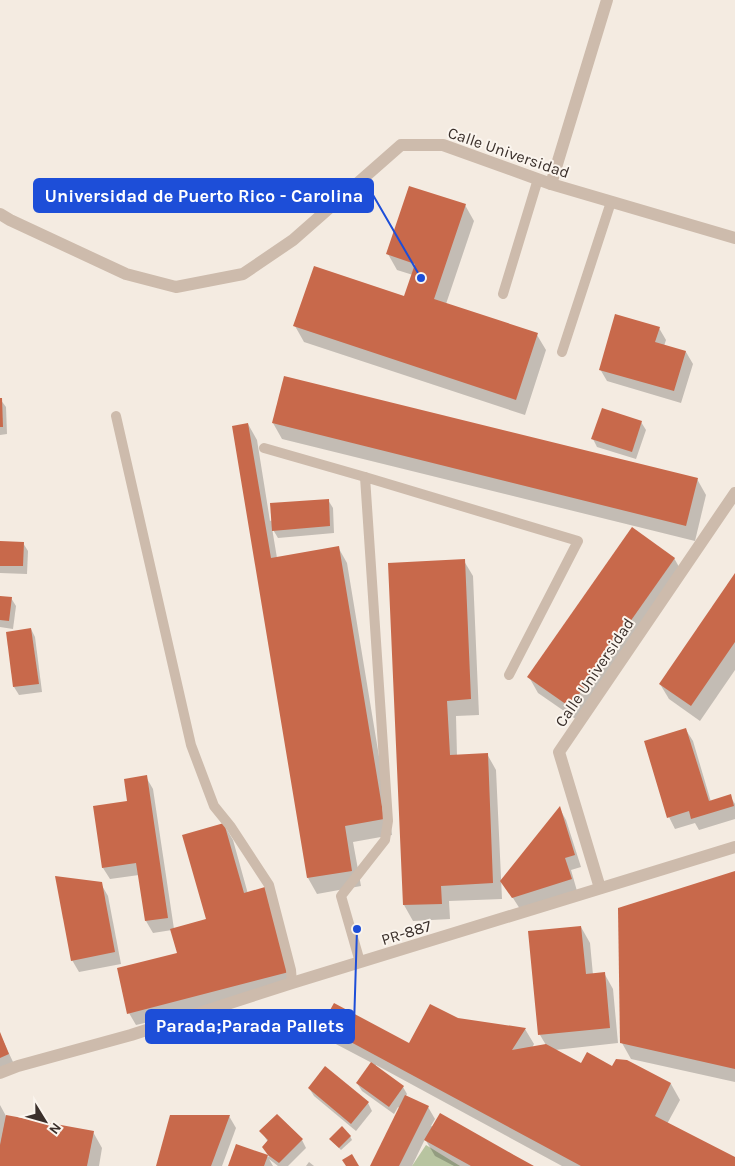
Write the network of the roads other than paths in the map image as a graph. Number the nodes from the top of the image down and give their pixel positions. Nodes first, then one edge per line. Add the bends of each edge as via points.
1 (607, 0) edge
2 (538, 179) junction
3 (551, 184) junction
4 (611, 202) junction
5 (0, 214) edge
6 (735, 238) edge
7 (504, 294) dead end
8 (562, 352) dead end
9 (116, 416) dead end
10 (264, 448) dead end
11 (365, 477) junction
12 (735, 493) edge
13 (509, 674) dead end
14 (735, 847) edge
15 (600, 888) junction
16 (360, 962) junction
17 (292, 983) junction
18 (0, 1073) edge

1 - 3 street
2 - 3 street, Calle Universidad
2 - 5 street, Calle Universidad via 443,145 401,145 293,240 242,274 176,287 126,274
2 - 7 lane
3 - 4 street, Calle Universidad
4 - 6 street, Calle Universidad
4 - 8 lane
9 - 17 lane via 191,745 214,806 269,885
10 - 11 lane
11 - 13 lane via 578,541
11 - 16 lane via 388,821 385,840 341,896
12 - 15 street, Calle Universidad via 559,752
14 - 15 street, PR-887
15 - 16 street, PR-887
16 - 17 street, PR-887
17 - 18 street, PR-887

